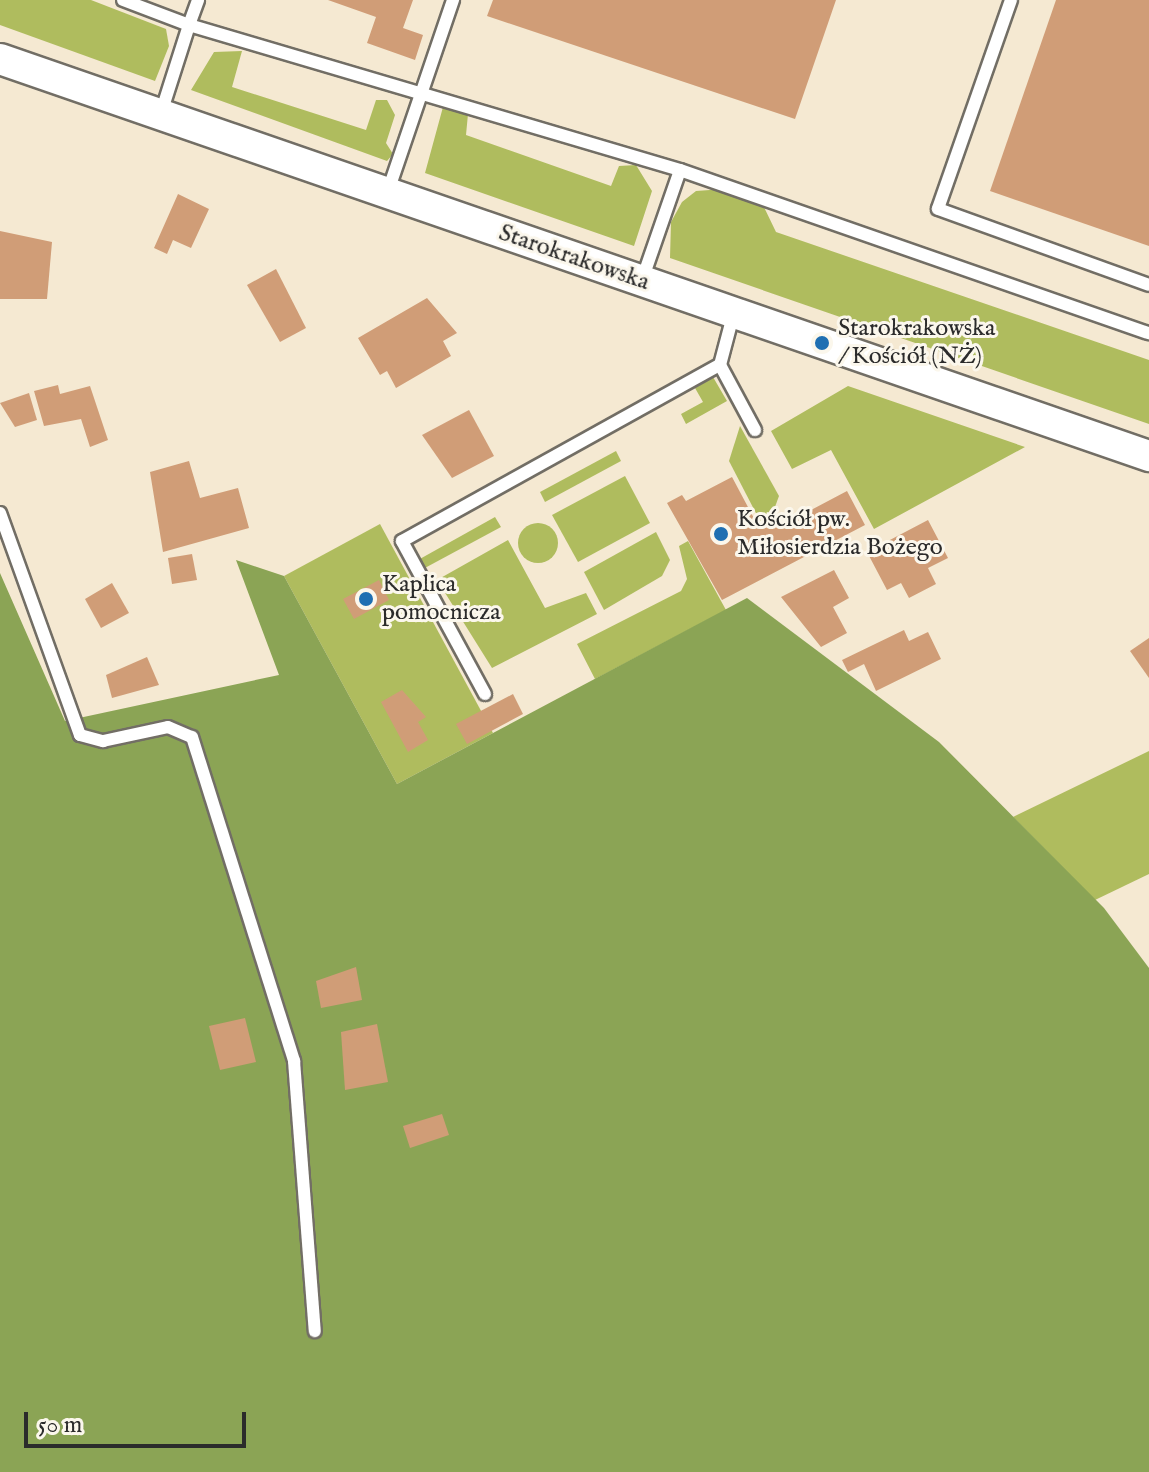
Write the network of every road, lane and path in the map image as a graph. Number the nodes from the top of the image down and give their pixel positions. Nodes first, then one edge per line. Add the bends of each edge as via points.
1 (123, 0) edge
2 (198, 0) edge
3 (453, 0) edge
4 (1011, 0) edge
5 (189, 25) junction
6 (0, 59) edge
7 (421, 89) junction
8 (160, 116) junction
9 (680, 170) junction
10 (387, 194) junction
11 (642, 281) junction
12 (1149, 285) edge
13 (734, 312) junction
14 (1149, 333) edge
15 (720, 365) junction
16 (755, 430) dead end
17 (1149, 456) edge
18 (0, 513) edge
19 (485, 694) dead end
20 (315, 1331) dead end

1 - 5 lane
2 - 5 lane
3 - 7 lane
4 - 12 lane via 938,209
5 - 7 lane
5 - 8 lane
6 - 8 street, Starokrakowska
7 - 9 lane
7 - 10 lane
8 - 10 street, Starokrakowska
9 - 11 lane
9 - 14 lane
10 - 11 street, Starokrakowska
11 - 13 street, Starokrakowska
13 - 15 lane
13 - 17 street, Starokrakowska
15 - 16 lane
15 - 19 lane via 402,541
18 - 20 lane via 80,735 103,741 168,727 192,737 294,1061

